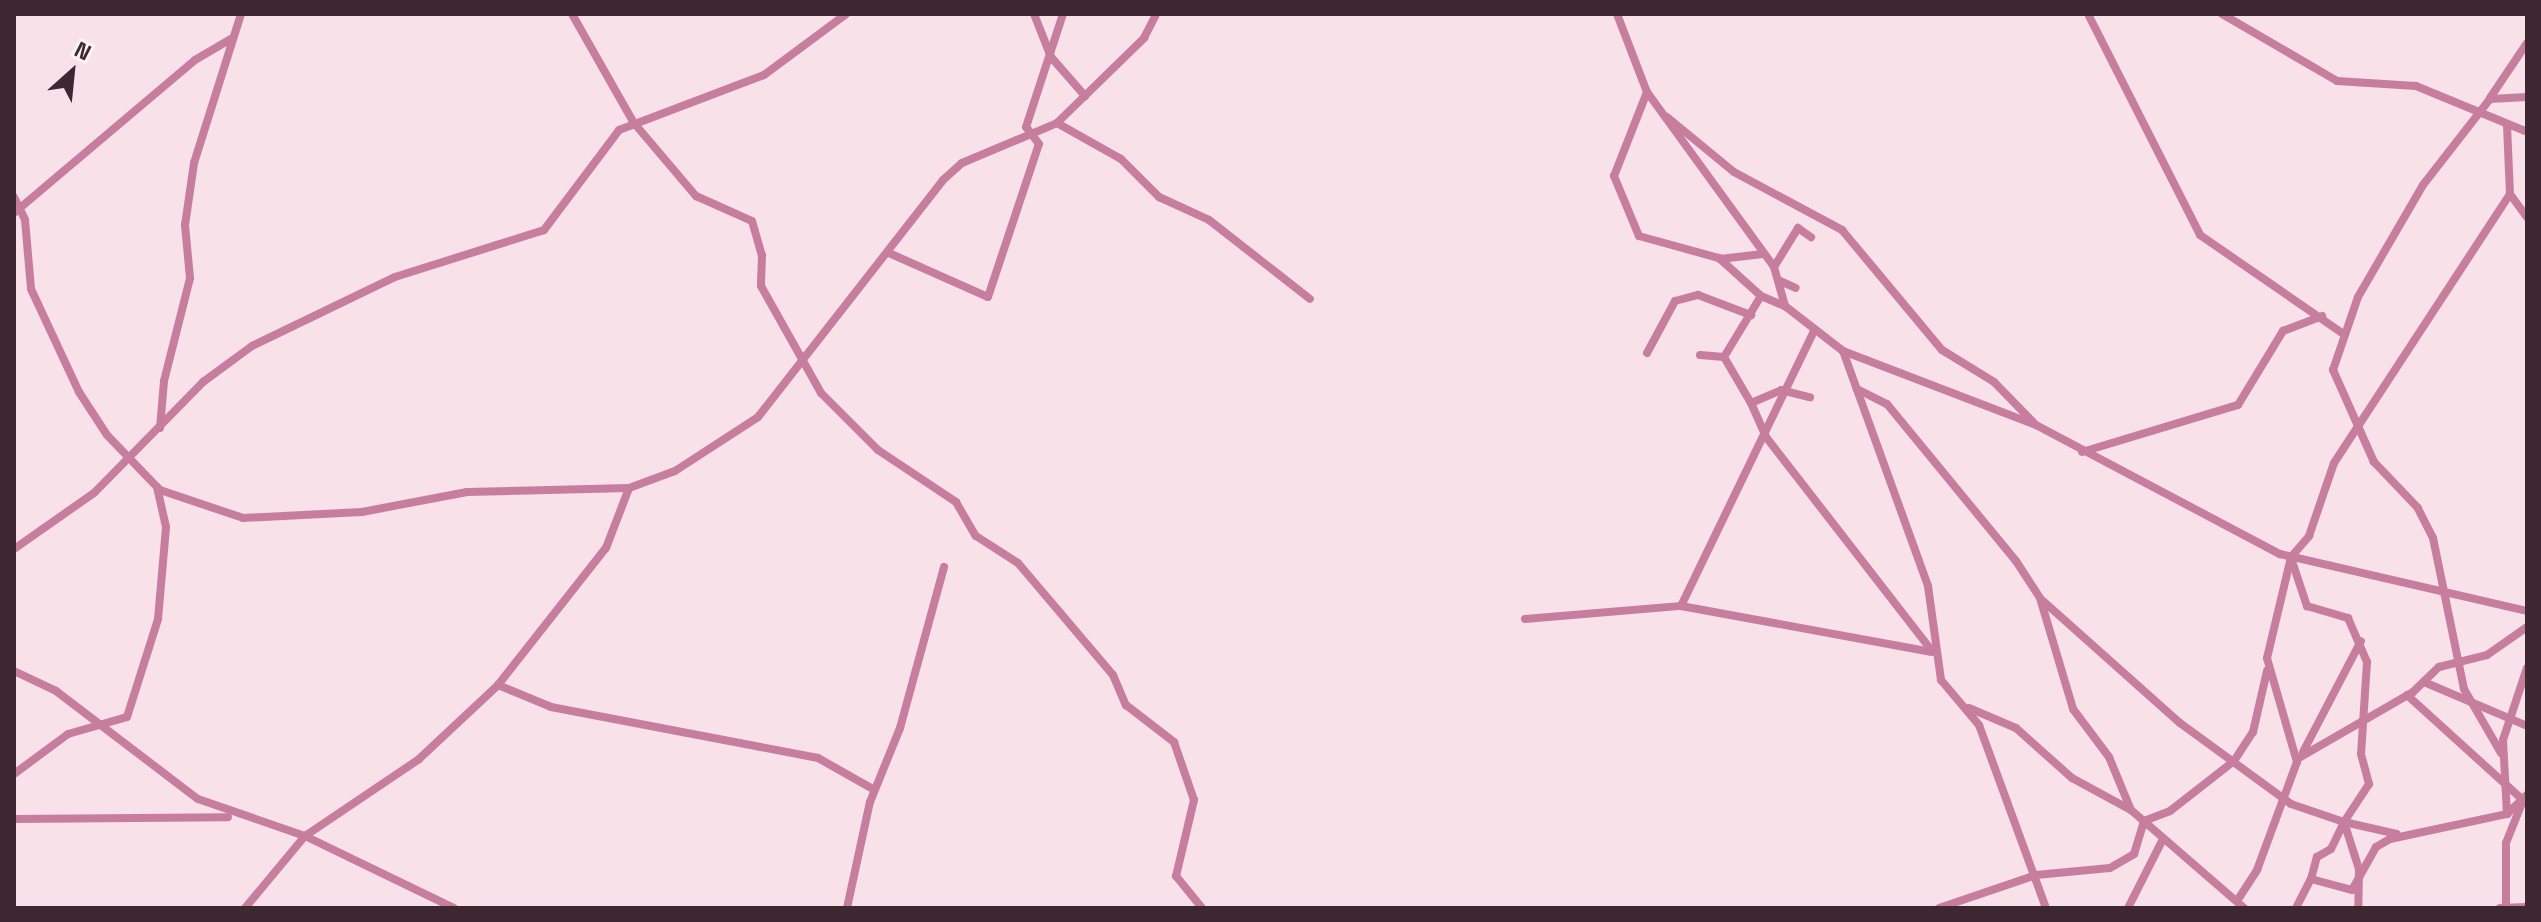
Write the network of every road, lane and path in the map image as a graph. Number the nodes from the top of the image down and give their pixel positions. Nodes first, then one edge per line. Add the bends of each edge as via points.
1 (241, 14) edge
2 (572, 14) edge
3 (846, 14) edge
4 (1034, 14) edge
5 (1063, 14) edge
6 (1156, 14) edge
7 (1617, 14) edge
8 (2088, 14) edge
9 (2222, 14) edge
10 (231, 39) junction
11 (2527, 43) edge
12 (1051, 57) junction
13 (1647, 92) junction
14 (1085, 96) junction
15 (2527, 97) edge
16 (2490, 99) junction
17 (2481, 109) junction
18 (1660, 111) junction
19 (634, 123) junction
20 (1057, 123) junction
21 (2507, 124) junction
22 (2525, 131) edge
23 (1035, 133) junction
24 (2510, 194) junction
25 (14, 197) edge
26 (17, 210) edge
27 (2527, 217) edge
28 (1811, 237) dead end
29 (889, 253) junction
30 (1763, 254) junction
31 (1719, 258) junction
32 (1774, 267) junction
33 (1780, 281) junction
34 (1796, 288) dead end
35 (1761, 296) junction
36 (1310, 299) dead end
37 (1785, 306) junction
38 (1751, 315) junction
39 (2322, 316) junction
40 (1814, 331) junction
41 (2342, 333) junction
42 (1843, 351) junction
43 (1647, 353) dead end
44 (1700, 355) dead end
45 (1724, 357) junction
46 (804, 362) junction
47 (1857, 389) junction
48 (1781, 390) junction
49 (1810, 397) dead end
50 (1751, 403) junction
51 (2036, 425) junction
52 (2356, 428) junction
53 (160, 429) junction
54 (1766, 437) junction
55 (2082, 452) junction
56 (130, 461) junction
57 (157, 487) junction
58 (629, 488) junction
59 (19, 542) edge
60 (14, 549) edge
61 (2291, 557) junction
62 (944, 567) dead end
63 (2446, 589) junction
64 (2040, 598) junction
65 (1681, 606) junction
66 (2527, 611) edge
67 (1525, 619) dead end
68 (2527, 627) edge
69 (2361, 641) junction
70 (1932, 652) junction
71 (2456, 664) junction
72 (2268, 667) junction
73 (2527, 668) edge
74 (14, 671) edge
75 (2424, 682) junction
76 (498, 685) junction
77 (2407, 695) junction
78 (2472, 703) junction
79 (1968, 708) junction
80 (2367, 715) junction
81 (2507, 716) junction
82 (103, 726) junction
83 (2527, 726) edge
84 (2501, 753) junction
85 (2300, 756) junction
86 (2234, 761) junction
87 (14, 774) edge
88 (2505, 782) junction
89 (873, 789) junction
90 (2526, 799) edge
91 (2286, 801) junction
92 (2131, 810) junction
93 (2507, 814) junction
94 (232, 817) junction
95 (14, 819) edge
96 (2144, 821) junction
97 (2344, 822) junction
98 (2404, 835) junction
99 (305, 836) junction
100 (2162, 841) junction
101 (2036, 875) junction
102 (2311, 879) junction
103 (2357, 879) junction
104 (2240, 905) edge
105 (2527, 907) edge
106 (245, 908) edge
107 (454, 908) edge
108 (847, 908) edge
109 (1202, 908) edge
110 (1939, 908) edge
111 (2046, 908) edge
112 (2128, 908) edge
113 (2296, 908) edge
114 (2358, 908) edge
115 (2500, 908) edge
116 (2506, 908) edge

1 - 10 street
2 - 19 street
3 - 19 street via 764,75
4 - 12 street
5 - 12 street
6 - 14 street via 1144,38
7 - 13 street
8 - 39 street via 2200,235
9 - 17 street via 2337,81 2401,83
10 - 26 street via 195,60
10 - 53 street via 194,163 185,225 190,278 164,381
11 - 16 street
12 - 14 street
12 - 23 street via 1026,127
13 - 18 street
13 - 31 street via 1614,188 1639,236
14 - 20 street
15 - 16 street
16 - 17 street
17 - 21 street
17 - 41 street via 2423,185
18 - 30 street
18 - 51 street via 1734,172 1842,230 1942,350 1994,382
19 - 46 street via 696,196 752,221 762,255 761,286
19 - 53 street via 604,141 544,230 395,277 252,346 203,382
20 - 23 street
20 - 36 street via 1121,159 1159,197 1209,220
21 - 22 street
21 - 24 street
23 - 29 street via 962,163 925,198
23 - 29 street via 1034,163 988,297
24 - 27 street
24 - 52 street
25 - 26 street
26 - 56 street via 31,289 79,392
28 - 32 street via 1798,228
29 - 46 street
30 - 31 street
30 - 32 street
31 - 35 street
32 - 33 street
33 - 34 street
33 - 37 street
35 - 37 street
35 - 38 street
37 - 40 street
38 - 43 street via 1698,295 1675,301
38 - 45 street
39 - 41 street
39 - 55 street via 2283,331 2238,405
40 - 42 street
40 - 48 street
41 - 52 street via 2333,370
42 - 47 street
42 - 51 street
44 - 45 street
45 - 50 street
46 - 58 street via 758,417 675,471
46 - 109 street via 821,393 878,450 956,502 976,536 1018,563 1113,675 1126,705 1174,742 1194,800 1176,876
47 - 64 street via 1887,404
47 - 70 street via 1928,586
48 - 49 street
48 - 50 street
48 - 54 street
50 - 54 street
51 - 55 street
52 - 61 street via 2323,483 2309,536
52 - 63 street via 2374,462 2418,508 2444,564
53 - 56 street
54 - 65 street
54 - 70 street
55 - 61 street
56 - 57 street
56 - 59 street
57 - 58 street via 243,518 362,512 467,492
57 - 82 street via 166,527 158,619 127,717
58 - 76 street via 606,548
59 - 60 street
61 - 63 street
61 - 69 street via 2307,606 2348,618
61 - 72 street
62 - 89 street via 900,728
63 - 66 street
63 - 71 street
64 - 86 street via 2180,723
64 - 92 street via 2073,709 2109,757
65 - 67 street
65 - 70 street
68 - 71 street via 2487,655
69 - 80 street
69 - 85 street
70 - 79 street via 1941,680
71 - 75 street via 2439,667
71 - 78 street
72 - 85 street
72 - 86 street via 2263,702
73 - 81 street
74 - 82 street
75 - 77 street
75 - 78 street
76 - 89 street via 551,707 818,758
76 - 99 street via 419,759
77 - 80 street
77 - 88 street
78 - 81 street
78 - 84 street
79 - 92 street via 2016,728 2072,778
79 - 101 street
80 - 85 street
80 - 97 street via 2361,754 2369,784
81 - 83 street
81 - 84 street
82 - 87 street via 48,744
82 - 94 street via 166,782
84 - 88 street
85 - 91 street
86 - 91 street
86 - 96 street via 2170,811
88 - 90 street
88 - 93 street
89 - 108 street
90 - 93 street
90 - 116 street via 2506,843
91 - 97 street
91 - 104 street
92 - 96 street
93 - 98 street
94 - 95 street
94 - 99 street
96 - 100 street
96 - 101 street via 2134,854 2110,868
97 - 98 street
97 - 102 street via 2331,849 2317,857
97 - 103 street
98 - 103 street via 2376,847
99 - 106 street
99 - 107 street
100 - 104 street
100 - 112 street
101 - 110 street
101 - 111 street
102 - 103 street via 2345,891
102 - 113 street
103 - 114 street
105 - 116 street
115 - 116 street

